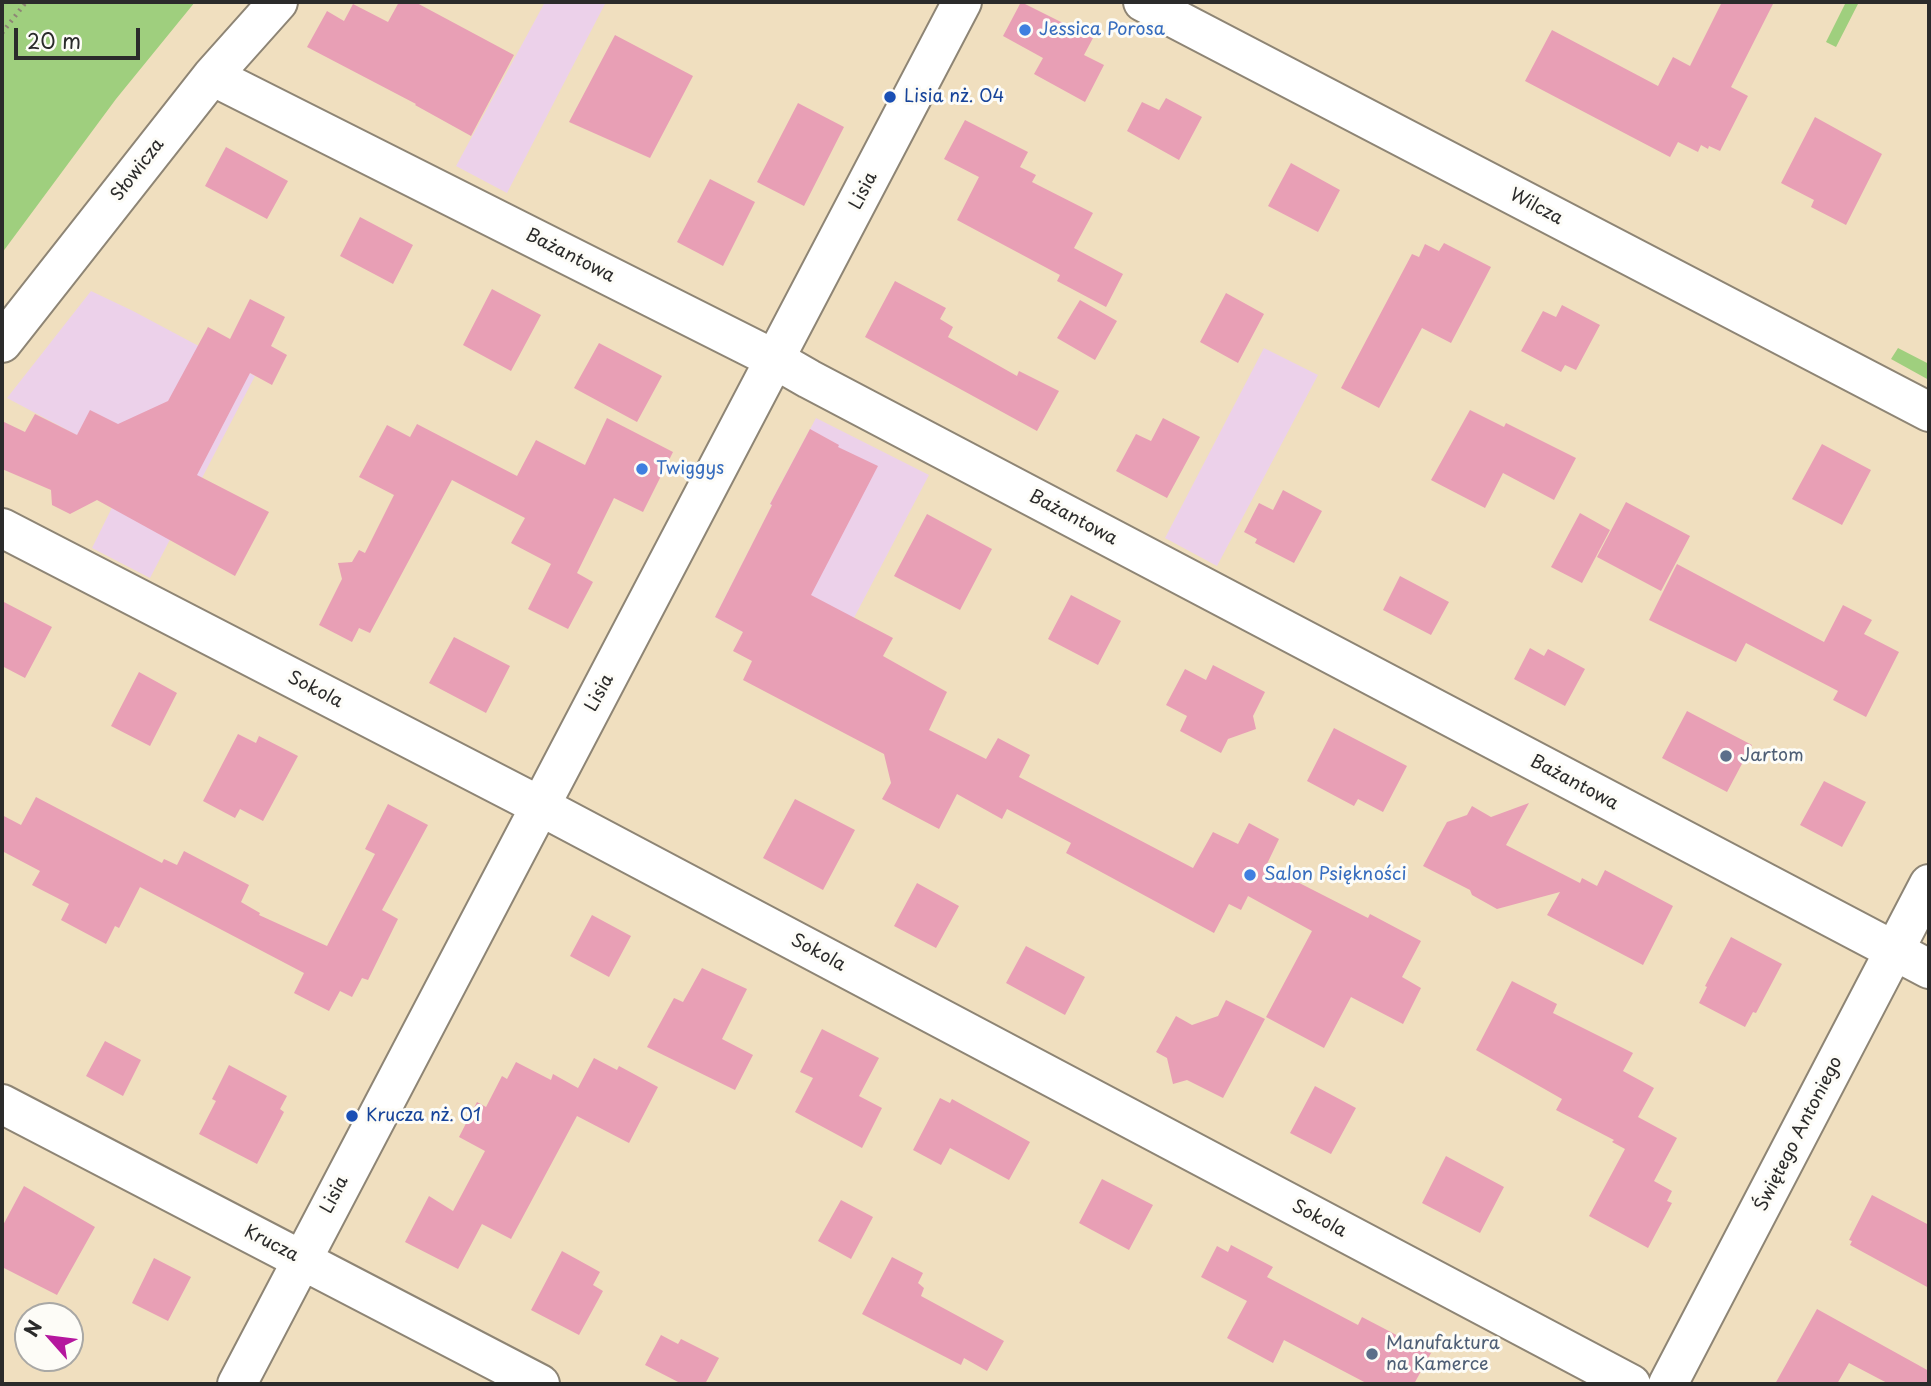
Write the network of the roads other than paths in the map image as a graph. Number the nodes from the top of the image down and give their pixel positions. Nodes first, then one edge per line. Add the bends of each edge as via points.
1 (278, 2) edge
2 (962, 2) edge
3 (1143, 2) edge
4 (212, 76) junction
5 (2, 343) edge
6 (776, 360) junction
7 (1929, 412) edge
8 (2, 528) edge
9 (540, 806) junction
10 (1929, 884) edge
11 (1894, 951) junction
12 (1929, 969) edge
13 (2, 1104) edge
14 (302, 1260) junction
15 (237, 1384) edge
16 (540, 1384) edge
17 (1631, 1384) edge
18 (1668, 1384) edge

1 - 4 street, Słowicza
2 - 6 street, Lisia
3 - 7 street, Wilcza
4 - 5 street, Słowicza
4 - 6 street, Bażantowa
6 - 9 street, Lisia
6 - 11 street, Bażantowa
8 - 9 street, Sokola
9 - 14 street, Lisia
9 - 17 street, Sokola
10 - 11 street, Świętego Antoniego
11 - 12 street, Bażantowa
11 - 18 street, Świętego Antoniego
13 - 14 street, Krucza
14 - 15 street, Lisia
14 - 16 street, Krucza

